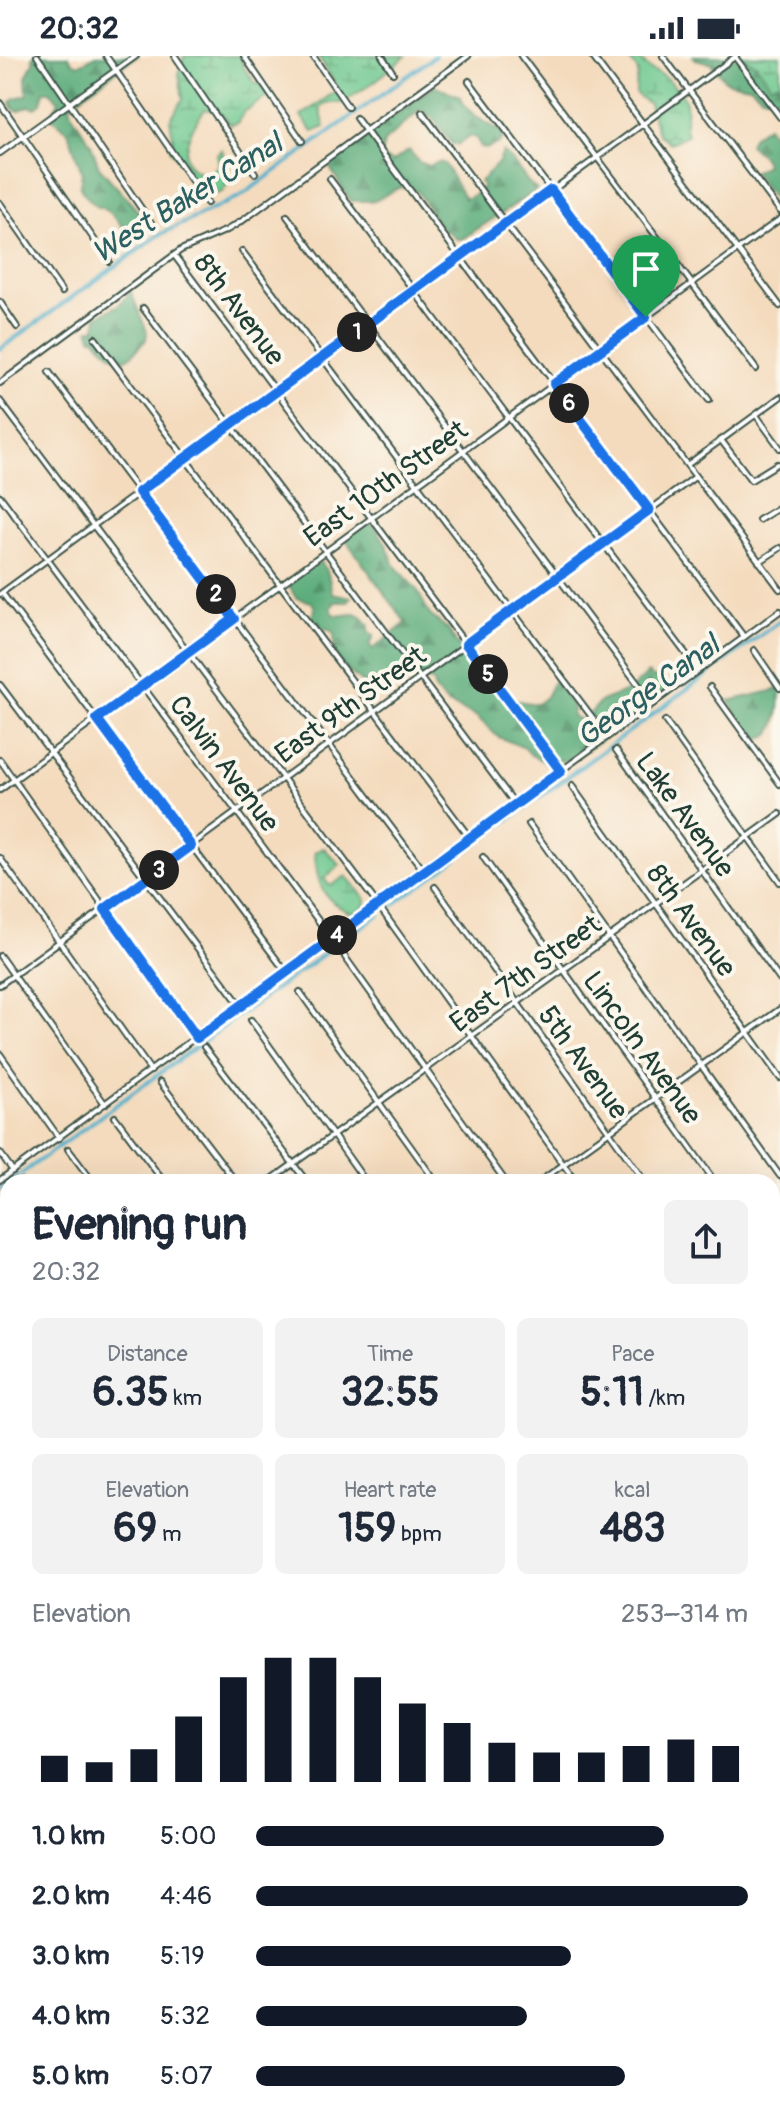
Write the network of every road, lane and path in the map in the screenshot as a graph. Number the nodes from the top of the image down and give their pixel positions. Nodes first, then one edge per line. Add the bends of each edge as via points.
1 (37, 56) edge
2 (106, 56) edge
3 (136, 56) edge
4 (175, 56) edge
5 (244, 56) edge
6 (313, 56) edge
7 (382, 56) edge
8 (468, 56) edge
9 (521, 56) edge
10 (592, 56) edge
11 (663, 56) edge
12 (735, 56) edge
13 (116, 71) junction
14 (393, 73) dead end
15 (469, 81) dead end
16 (689, 90) junction
17 (0, 103) edge
18 (70, 103) junction
19 (348, 107) dead end
20 (422, 112) dead end
21 (780, 117) edge
22 (356, 118) dead end
23 (643, 124) junction
24 (365, 131) junction
25 (23, 136) junction
26 (302, 141) dead end
27 (0, 153) edge
28 (597, 157) junction
29 (255, 173) dead end
30 (330, 179) dead end
31 (551, 190) junction
32 (0, 203) edge
33 (207, 203) dead end
34 (780, 211) edge
35 (287, 216) dead end
36 (780, 219) edge
37 (506, 224) junction
38 (154, 227) dead end
39 (738, 250) junction
40 (242, 251) dead end
41 (174, 255) junction
42 (459, 257) junction
43 (109, 261) dead end
44 (692, 283) junction
45 (414, 291) junction
46 (62, 292) dead end
47 (0, 302) edge
48 (780, 306) edge
49 (143, 308) dead end
50 (646, 317) junction
51 (368, 324) junction
52 (17, 327) dead end
53 (95, 338) dead end
54 (600, 350) junction
55 (322, 358) junction
56 (756, 369) dead end
57 (49, 372) dead end
58 (0, 383) edge
59 (554, 384) junction
60 (276, 391) junction
61 (780, 397) edge
62 (709, 400) dead end
63 (0, 401) edge
64 (756, 415) junction
65 (509, 417) junction
66 (231, 425) junction
67 (721, 440) junction
68 (780, 448) edge
69 (463, 451) junction
70 (185, 458) junction
71 (777, 464) dead end
72 (687, 465) junction
73 (695, 477) junction
74 (417, 484) junction
75 (139, 492) junction
76 (0, 496) edge
77 (780, 507) edge
78 (649, 510) junction
79 (371, 518) junction
80 (759, 520) dead end
81 (93, 525) junction
82 (603, 544) junction
83 (780, 548) edge
84 (325, 551) junction
85 (47, 559) junction
86 (759, 562) junction
87 (558, 577) junction
88 (280, 585) junction
89 (780, 589) edge
90 (1, 592) edge
91 (512, 611) junction
92 (780, 611) edge
93 (234, 619) junction
94 (744, 637) junction
95 (466, 644) junction
96 (754, 650) dead end
97 (188, 652) junction
98 (698, 670) junction
99 (420, 678) junction
100 (0, 685) edge
101 (142, 685) junction
102 (710, 687) dead end
103 (780, 688) edge
104 (653, 704) junction
105 (375, 711) junction
106 (97, 719) junction
107 (665, 721) dead end
108 (607, 737) junction
109 (329, 745) junction
110 (616, 750) dead end
111 (51, 753) junction
112 (0, 760) edge
113 (561, 771) junction
114 (283, 779) junction
115 (14, 780) junction
116 (780, 784) edge
117 (572, 786) dead end
118 (0, 790) edge
119 (515, 804) junction
120 (237, 812) junction
121 (780, 814) edge
122 (529, 824) dead end
123 (748, 837) junction
124 (470, 838) junction
125 (191, 846) junction
126 (483, 857) dead end
127 (0, 858) edge
128 (424, 871) junction
129 (702, 871) junction
130 (146, 879) junction
131 (780, 882) edge
132 (435, 887) dead end
133 (656, 904) junction
134 (378, 905) junction
135 (105, 909) junction
136 (609, 937) junction
137 (332, 939) junction
138 (59, 942) junction
139 (0, 956) edge
140 (345, 957) dead end
141 (563, 970) junction
142 (286, 972) junction
143 (13, 975) junction
144 (780, 980) edge
145 (0, 985) edge
146 (300, 992) dead end
147 (517, 1003) junction
148 (241, 1006) junction
149 (780, 1009) edge
150 (251, 1020) dead end
151 (748, 1033) junction
152 (471, 1036) junction
153 (197, 1038) junction
154 (204, 1047) dead end
155 (0, 1054) edge
156 (702, 1065) junction
157 (425, 1069) junction
158 (151, 1071) junction
159 (780, 1078) edge
160 (160, 1082) dead end
161 (656, 1099) junction
162 (379, 1102) junction
163 (105, 1104) junction
164 (115, 1117) dead end
165 (609, 1132) junction
166 (333, 1135) junction
167 (59, 1138) junction
168 (68, 1149) dead end
169 (0, 1153) edge
170 (293, 1164) junction
171 (563, 1165) junction
172 (13, 1171) junction
173 (9, 1174) edge
174 (87, 1174) edge
175 (158, 1174) edge
176 (230, 1174) edge
177 (279, 1174) edge
178 (301, 1174) edge
179 (360, 1174) edge
180 (430, 1174) edge
181 (500, 1174) edge
182 (550, 1174) edge
183 (570, 1174) edge
184 (639, 1174) edge
185 (709, 1174) edge
186 (779, 1174) edge

1 - 18 street
2 - 13 street
3 - 13 street
4 - 29 street
5 - 26 street
6 - 19 street
7 - 14 street
8 - 24 street
9 - 28 street
10 - 23 street
11 - 16 street
12 - 16 street
12 - 21 street
13 - 18 street
13 - 33 street
15 - 31 street
16 - 23 street
16 - 34 street
17 - 25 street
18 - 25 street
18 - 38 street
20 - 37 street
22 - 24 street
23 - 28 street
23 - 39 street
24 - 41 street via 232,228
24 - 42 street
25 - 27 street
25 - 43 street
28 - 31 street
28 - 44 street
30 - 45 street
31 - 37 street
31 - 50 street
32 - 46 street
35 - 51 street
36 - 39 street, East 10th Street
37 - 42 street
37 - 54 street
39 - 44 street, East 10th Street
39 - 48 street
40 - 55 street, Lake Avenue
41 - 58 street
41 - 60 street, 8th Avenue
42 - 45 street
42 - 59 street
44 - 50 street, East 10th Street
44 - 56 street
45 - 51 street
45 - 65 street
47 - 52 street
49 - 66 street
50 - 54 street, East 10th Street
50 - 62 street
51 - 55 street
51 - 69 street
53 - 70 street
54 - 59 street, East 10th Street
54 - 72 street
55 - 60 street
55 - 74 street, Lake Avenue
57 - 75 street
59 - 65 street, East 10th Street
59 - 78 street
60 - 66 street
60 - 79 street, 8th Avenue
61 - 64 street
63 - 81 street
64 - 67 street
64 - 68 street
65 - 69 street, East 10th Street
65 - 82 street
66 - 70 street
66 - 84 street
67 - 71 street via 751,480
67 - 72 street
69 - 74 street, East 10th Street
69 - 87 street
70 - 75 street
70 - 88 street
72 - 73 street
73 - 78 street, East 9th Street
73 - 86 street
74 - 79 street, East 10th Street
74 - 91 street, Lake Avenue
75 - 81 street
75 - 93 street
76 - 85 street, Calvin Avenue
77 - 80 street
78 - 82 street, East 9th Street
78 - 94 street
79 - 84 street, East 10th Street
79 - 95 street, 8th Avenue
81 - 85 street
81 - 97 street
82 - 87 street, East 9th Street
82 - 98 street
83 - 86 street
84 - 88 street, East 10th Street
84 - 99 street
85 - 90 street
85 - 101 street, Calvin Avenue
86 - 89 street
87 - 91 street, East 9th Street
87 - 104 street
88 - 93 street, East 10th Street
88 - 105 street
90 - 106 street
91 - 95 street, East 9th Street
91 - 108 street, Lake Avenue
92 - 94 street
93 - 97 street, East 10th Street
93 - 109 street
94 - 98 street
95 - 99 street, East 9th Street
95 - 113 street, 8th Avenue
96 - 103 street
97 - 101 street, East 10th Street
97 - 114 street
98 - 104 street
99 - 105 street, East 9th Street
99 - 119 street
100 - 111 street
101 - 106 street, East 10th Street
101 - 120 street, Calvin Avenue
102 - 116 street
104 - 108 street
105 - 109 street, East 9th Street
105 - 124 street
106 - 111 street, East 10th Street
106 - 125 street
107 - 123 street
108 - 113 street
109 - 114 street, East 9th Street
109 - 128 street
110 - 129 street, Lake Avenue
111 - 115 street, East 10th Street
111 - 130 street
112 - 115 street
113 - 119 street
114 - 120 street, East 9th Street
114 - 134 street
115 - 118 street, East 10th Street
115 - 135 street
117 - 133 street, 8th Avenue
119 - 124 street
120 - 125 street, East 9th Street
120 - 137 street, Calvin Avenue
121 - 123 street, East 7th Street
122 - 136 street
123 - 129 street, East 7th Street
123 - 131 street
124 - 128 street
125 - 130 street, East 9th Street
125 - 142 street
126 - 141 street, Lincoln Avenue
127 - 138 street
128 - 134 street
129 - 133 street, East 7th Street
129 - 144 street, Lake Avenue
130 - 135 street, East 9th Street
130 - 148 street
132 - 147 street, 5th Avenue
133 - 136 street, East 7th Street
133 - 151 street, 8th Avenue
134 - 137 street
134 - 152 street
135 - 138 street, East 9th Street
135 - 153 street
136 - 141 street, East 7th Street
136 - 156 street
137 - 142 street
138 - 143 street, East 9th Street
138 - 158 street
139 - 143 street
140 - 157 street
141 - 147 street, East 7th Street
141 - 161 street, Lincoln Avenue
142 - 148 street
143 - 145 street, East 9th Street
143 - 163 street
146 - 162 street
147 - 152 street, East 7th Street
147 - 165 street, 5th Avenue
148 - 153 street
149 - 151 street
150 - 166 street
151 - 156 street
151 - 159 street, 8th Avenue
152 - 157 street, East 7th Street
152 - 171 street
153 - 158 street
154 - 170 street
155 - 167 street
156 - 161 street
156 - 186 street
157 - 162 street, East 7th Street
157 - 181 street
158 - 163 street
160 - 176 street
161 - 165 street
161 - 185 street, Lincoln Avenue
162 - 166 street, East 7th Street
162 - 180 street
163 - 167 street
164 - 175 street
165 - 171 street
165 - 184 street, 5th Avenue
166 - 170 street, East 7th Street
166 - 179 street
167 - 172 street
168 - 174 street
169 - 172 street
170 - 177 street, East 7th Street
170 - 178 street
171 - 182 street
171 - 183 street
172 - 173 street

